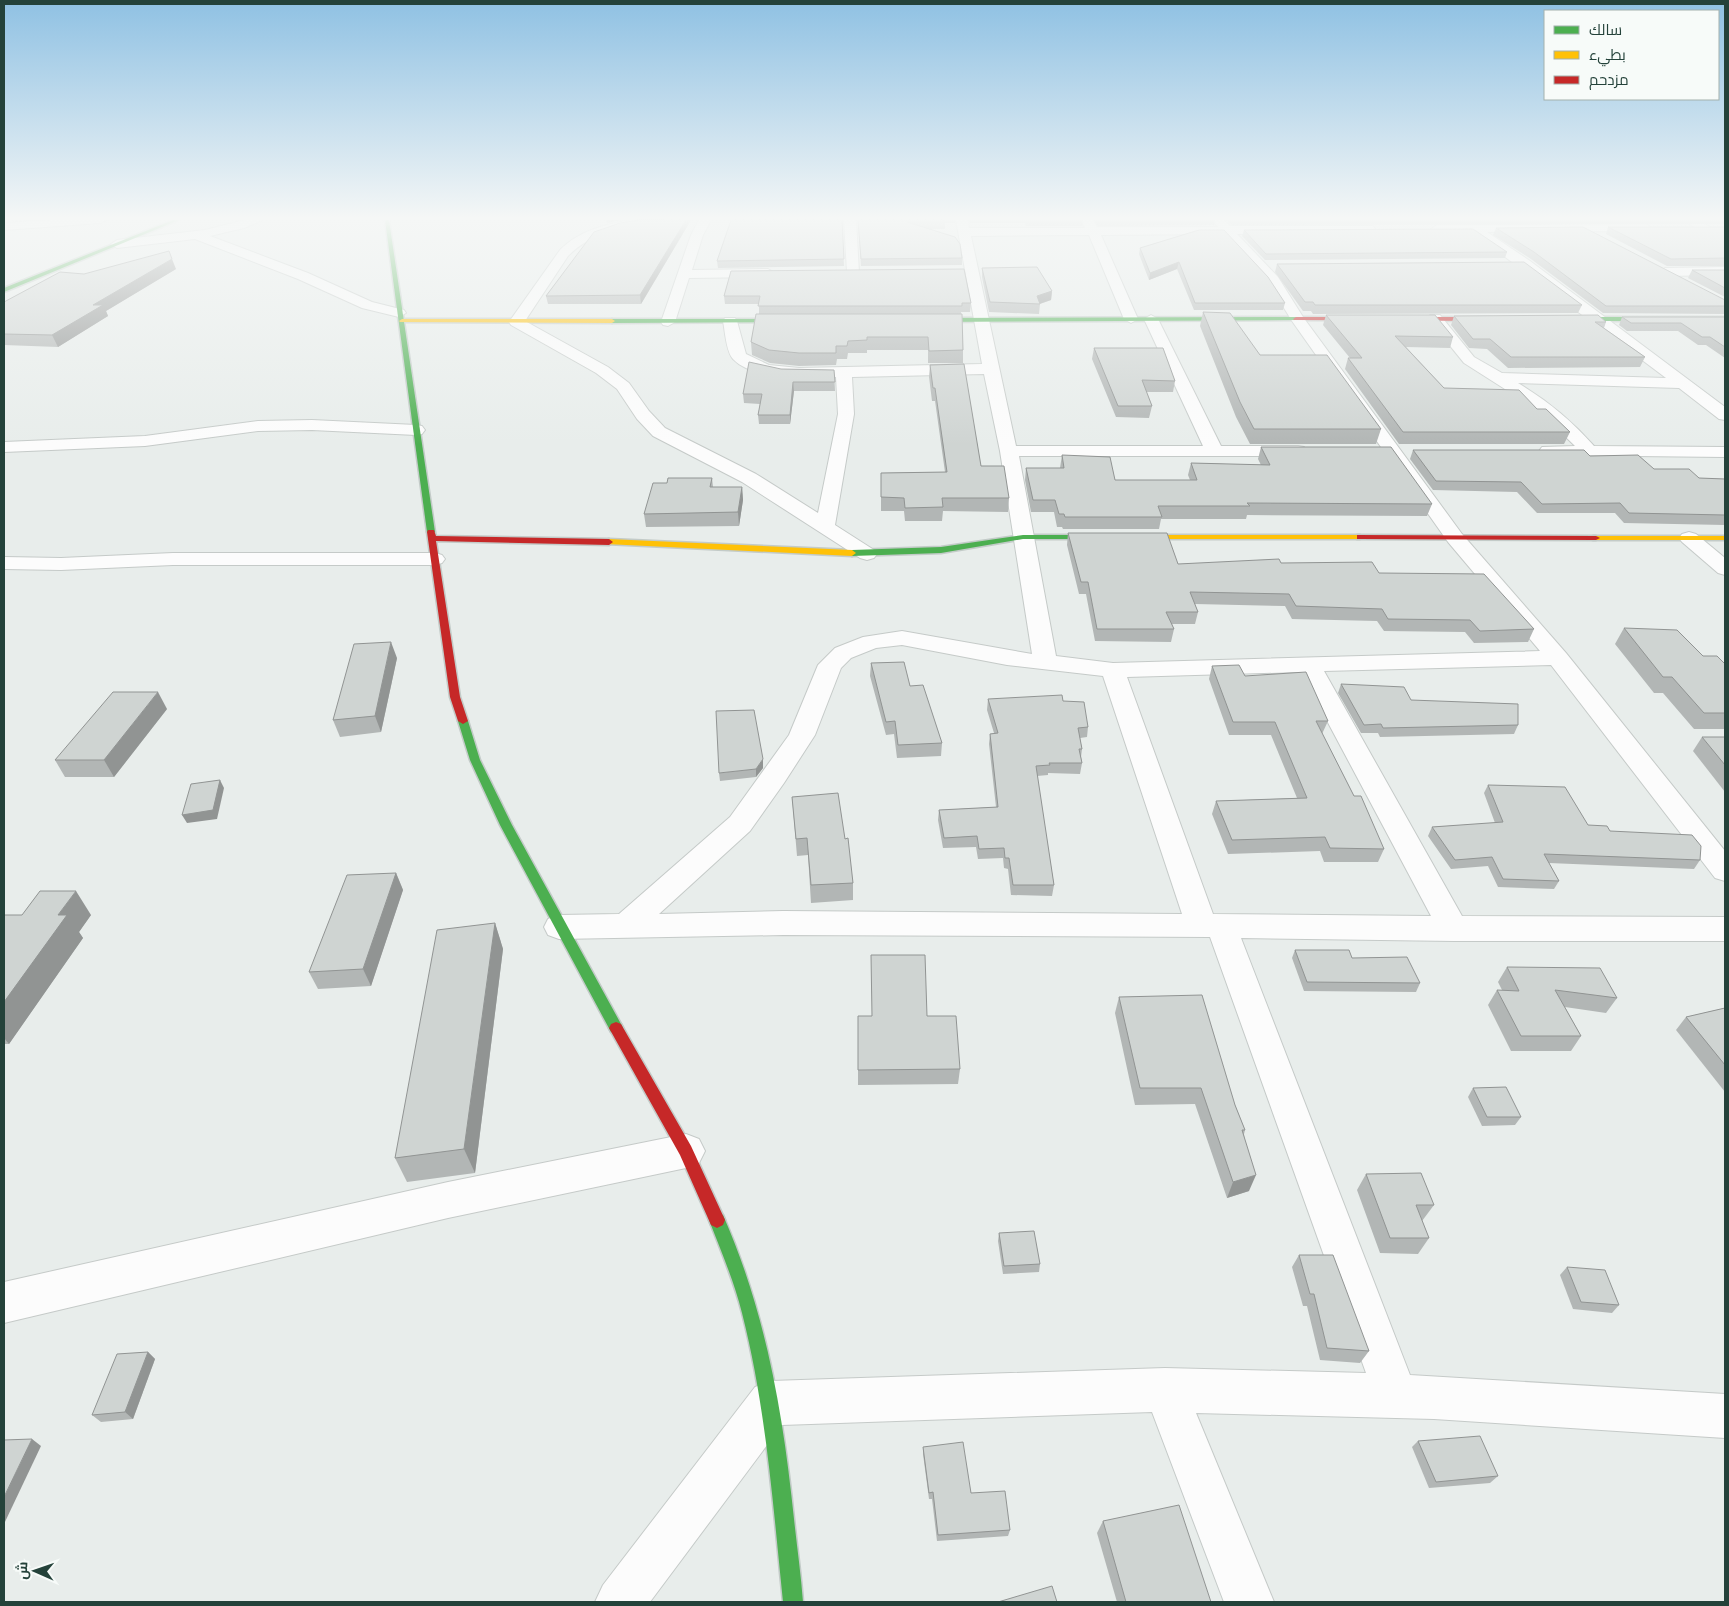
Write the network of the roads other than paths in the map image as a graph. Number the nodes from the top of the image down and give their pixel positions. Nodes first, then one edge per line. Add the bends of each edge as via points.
1 (345, 295) edge
2 (397, 295) edge
3 (538, 295) edge
4 (678, 295) edge
5 (972, 295) edge
6 (1121, 295) edge
7 (1284, 295) edge
8 (1566, 295) edge
9 (400, 317) junction
10 (1151, 318) junction
11 (1297, 318) junction
12 (1435, 318) junction
13 (979, 319) junction
14 (1131, 319) junction
15 (1503, 319) edge
16 (1551, 319) edge
17 (1725, 319) edge
18 (909, 320) edge
19 (1599, 320) junction
20 (730, 321) junction
21 (810, 321) edge
22 (516, 322) junction
23 (668, 322) junction
24 (991, 369) junction
25 (844, 373) junction
26 (1497, 378) junction
27 (1682, 383) junction
28 (1725, 415) edge
29 (416, 430) junction
30 (4, 448) edge
31 (1214, 450) junction
32 (1010, 451) junction
33 (1530, 451) edge
34 (1588, 451) junction
35 (1315, 452) edge
36 (1725, 452) edge
37 (825, 526) junction
38 (1023, 537) junction
39 (1455, 538) junction
40 (1689, 538) junction
41 (1725, 538) edge
42 (433, 549) junction
43 (866, 554) junction
44 (4, 563) edge
45 (1725, 569) edge
46 (1558, 658) junction
47 (1045, 663) junction
48 (1309, 664) junction
49 (1112, 670) junction
50 (1725, 870) edge
51 (626, 926) junction
52 (559, 927) junction
53 (1212, 927) junction
54 (1454, 929) junction
55 (1725, 929) edge
56 (686, 1151) junction
57 (4, 1303) edge
58 (1165, 1390) junction
59 (1396, 1395) junction
60 (771, 1403) junction
61 (1725, 1416) edge
62 (620, 1602) edge
63 (793, 1602) edge
64 (1249, 1602) edge

1 - 9 street
2 - 9 street
3 - 22 street
4 - 23 street
5 - 13 street
6 - 14 street
7 - 11 street
8 - 19 street
9 - 22 street
9 - 29 street
10 - 11 street
10 - 14 street
10 - 31 street
11 - 12 street
11 - 39 street
12 - 15 street
12 - 26 street via 1469,360
13 - 14 street
13 - 18 street
13 - 24 street
16 - 19 street
17 - 19 street
19 - 27 street
20 - 21 street
20 - 23 street
20 - 25 street via 739,356 754,366 780,372
22 - 23 street
22 - 37 street via 565,348 623,386 658,432 749,478
24 - 25 street
24 - 32 street via 999,417
25 - 37 street via 846,414
26 - 27 street
26 - 34 street via 1544,406
27 - 28 street
29 - 30 street via 320,425 258,426 145,441
29 - 42 street
31 - 32 street
31 - 35 street
32 - 38 street
33 - 34 street
34 - 36 street
37 - 43 street
38 - 39 street
38 - 43 street via 941,550
38 - 47 street
39 - 40 street
39 - 46 street
40 - 41 street
40 - 45 street
42 - 43 street via 629,543
42 - 44 street via 61,564
42 - 52 street via 454,697 475,760
46 - 48 street
46 - 50 street
47 - 49 street
47 - 51 street via 902,638 871,642 843,653 830,665 802,735 740,824
48 - 49 street
48 - 54 street
49 - 53 street
51 - 52 street
51 - 53 street via 783,923
52 - 56 street
53 - 54 street
53 - 59 street
54 - 55 street
56 - 57 street via 448,1200
56 - 60 street via 723,1232 744,1294
58 - 59 street
58 - 60 street
58 - 64 street
59 - 61 street
60 - 62 street
60 - 63 street

